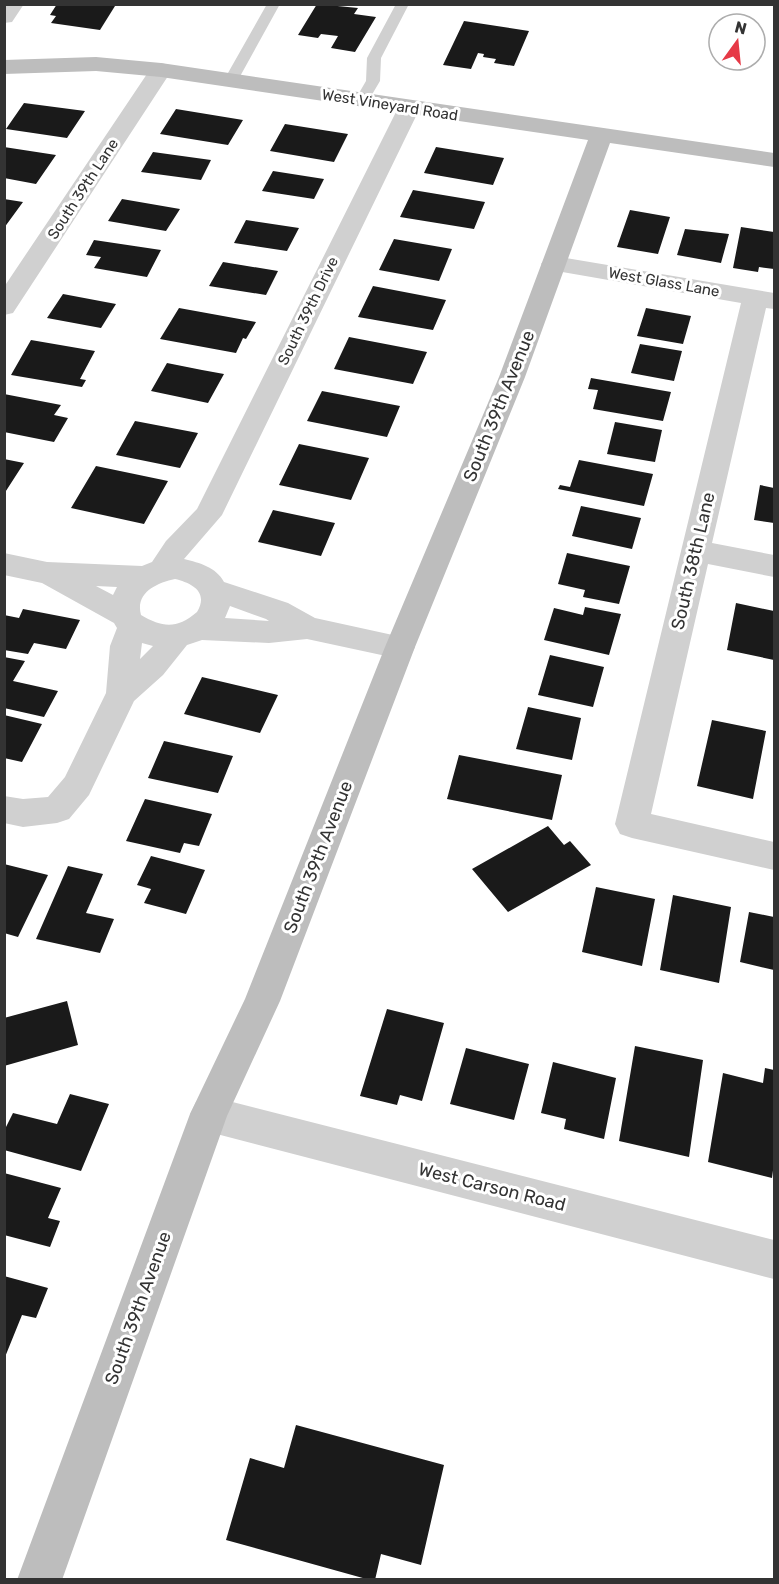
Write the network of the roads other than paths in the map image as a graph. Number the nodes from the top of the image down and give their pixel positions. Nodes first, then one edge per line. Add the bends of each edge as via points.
1 (274, 4) edge
2 (403, 4) edge
3 (4, 67) edge
4 (161, 70) junction
5 (231, 80) junction
6 (362, 100) junction
7 (409, 108) junction
8 (601, 136) junction
9 (774, 160) edge
10 (554, 264) junction
11 (765, 299) edge
12 (4, 307) edge
13 (208, 515) junction
14 (696, 551) junction
15 (4, 564) edge
16 (774, 567) edge
17 (47, 573) junction
18 (153, 573) junction
19 (211, 584) junction
20 (130, 620) junction
21 (306, 628) junction
22 (188, 632) junction
23 (400, 647) junction
24 (122, 693) junction
25 (4, 808) edge
26 (774, 856) edge
27 (209, 1114) junction
28 (774, 1260) edge
29 (39, 1580) edge

1 - 5 lane
2 - 6 lane via 374,58 373,81
3 - 4 street, West Vineyard Road via 96,64
4 - 5 street, West Vineyard Road
4 - 12 street, South 39th Lane
5 - 6 street, West Vineyard Road
6 - 7 street, West Vineyard Road
7 - 8 street, West Vineyard Road
7 - 13 street, South 39th Drive
8 - 9 street, West Vineyard Road
8 - 10 street, South 39th Avenue
10 - 11 street, West Glass Lane
10 - 23 street, South 39th Avenue via 512,377
11 - 14 street, South 38th Lane
13 - 18 street, South 39th Drive
13 - 19 street
14 - 16 street
14 - 26 street, South 38th Lane via 632,824
15 - 17 street
17 - 18 street
17 - 20 street
18 - 19 street via 187,569
18 - 20 street via 127,594 124,605
19 - 21 street via 277,611
19 - 22 street via 218,600 216,610
20 - 22 street via 146,633
20 - 24 street
21 - 22 street
21 - 23 street
22 - 24 street
23 - 27 street, South 39th Avenue via 262,1001
24 - 25 street via 78,786 57,809 22,813
27 - 28 street, West Carson Road
27 - 29 street, South 39th Avenue

